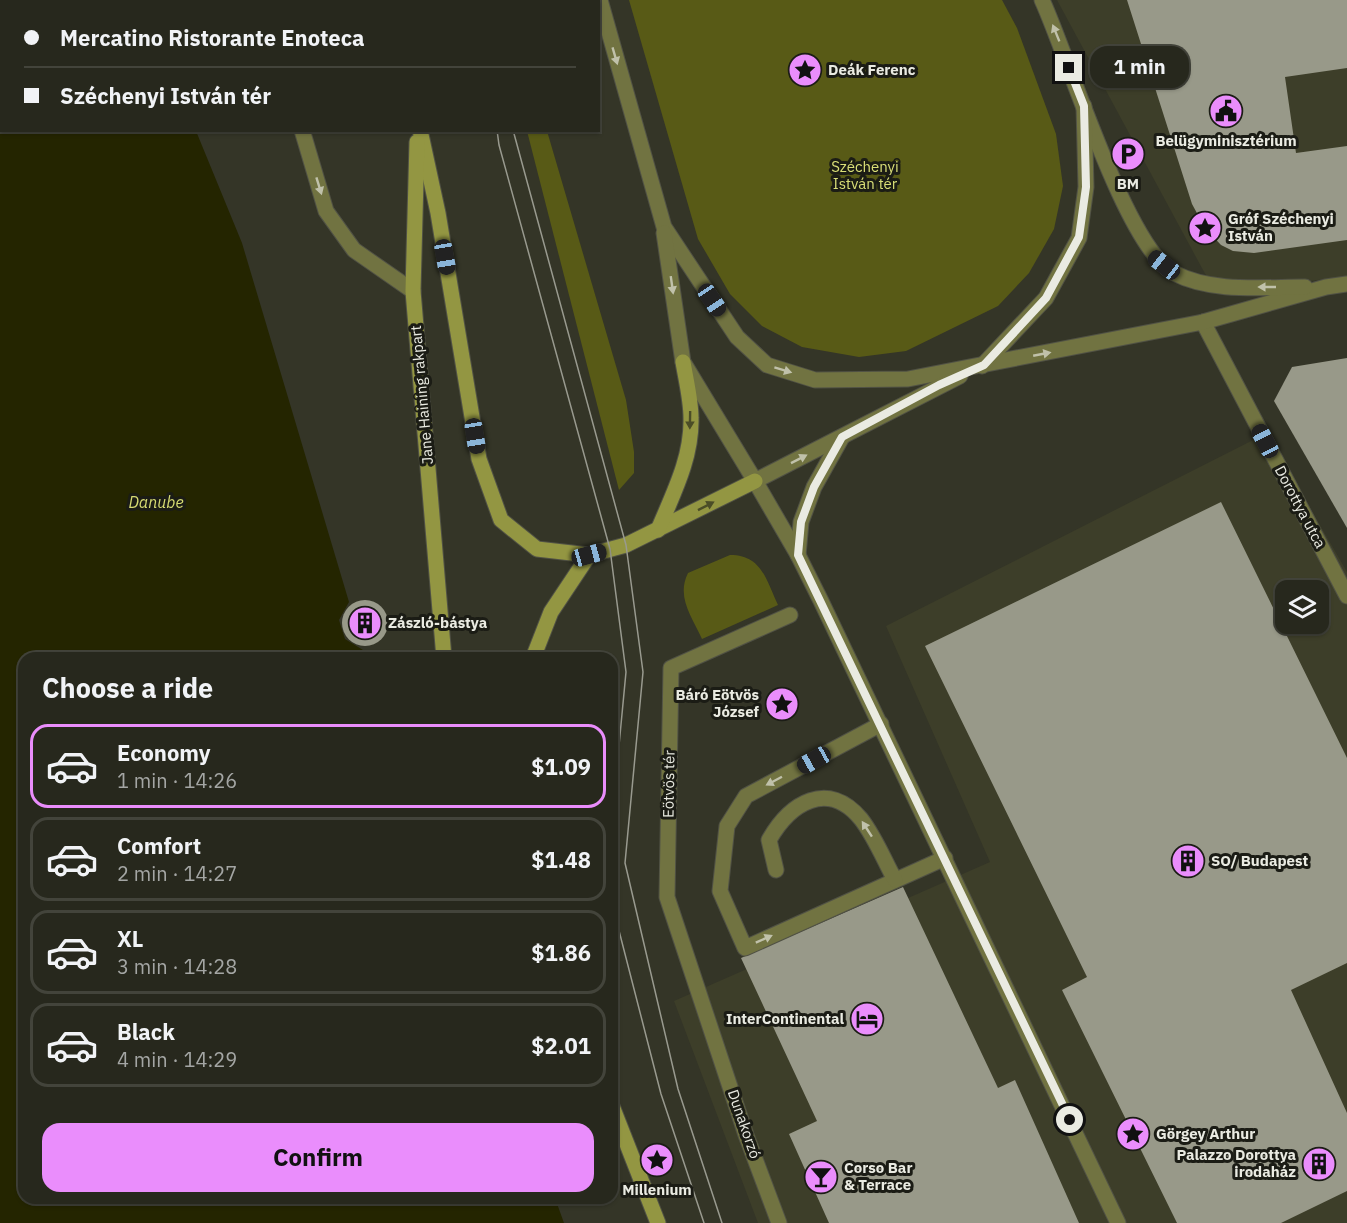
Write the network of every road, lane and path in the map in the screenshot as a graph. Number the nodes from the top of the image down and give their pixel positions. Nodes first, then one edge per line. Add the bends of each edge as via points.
1 (600, 0) edge
2 (1042, 0) edge
3 (1084, 106) junction
4 (303, 132) edge
5 (418, 132) edge
6 (418, 132) edge
7 (664, 227) junction
8 (1347, 284) edge
9 (1326, 287) junction
10 (413, 291) junction
11 (1203, 322) junction
12 (683, 362) junction
13 (984, 365) junction
14 (842, 437) junction
15 (755, 481) junction
16 (658, 530) junction
17 (589, 555) junction
18 (798, 555) junction
19 (1347, 596) edge
20 (790, 615) dead end
21 (443, 652) edge
22 (534, 652) edge
23 (881, 724) junction
24 (945, 858) junction
25 (776, 870) dead end
26 (895, 880) junction
27 (711, 1023) joint
28 (618, 1121) edge
29 (658, 1223) edge
30 (779, 1223) edge
31 (1118, 1223) edge

1 -> 7 street
3 -> 2 street
9 -> 3 street via 1227,287 1174,273 1154,257 1129,214
3 - 13 street via 1086,187 1079,237 1046,298
4 -> 10 street via 326,211 354,250
5 - 10 main road, Jane Haining rakpart
6 - 17 main road via 438,213 479,459 501,520 537,549
7 -> 12 street
7 -> 13 street via 737,337 767,365 815,380 908,379
8 - 9 street
9 - 11 street
10 - 21 main road, Jane Haining rakpart
13 -> 11 street
11 - 19 street, Dorottya utca
12 - 15 street
12 -> 16 main road via 691,418 687,453
13 - 14 street
15 -> 14 street
14 - 18 street via 814,487 804,514
16 -> 15 main road
15 - 18 street
16 - 17 main road via 626,545
17 - 22 main road via 551,612
18 - 23 street
20 - 27 street, Eötvös tér via 671,668 666,897
23 - 24 street
23 -> 26 street via 746,796 727,826 720,891 745,948
24 - 26 street
24 - 31 street
26 -> 25 street via 860,819 843,804 821,798 800,804 780,820 769,840
27 - 30 street, Dunakorzó
28 - 29 main road

